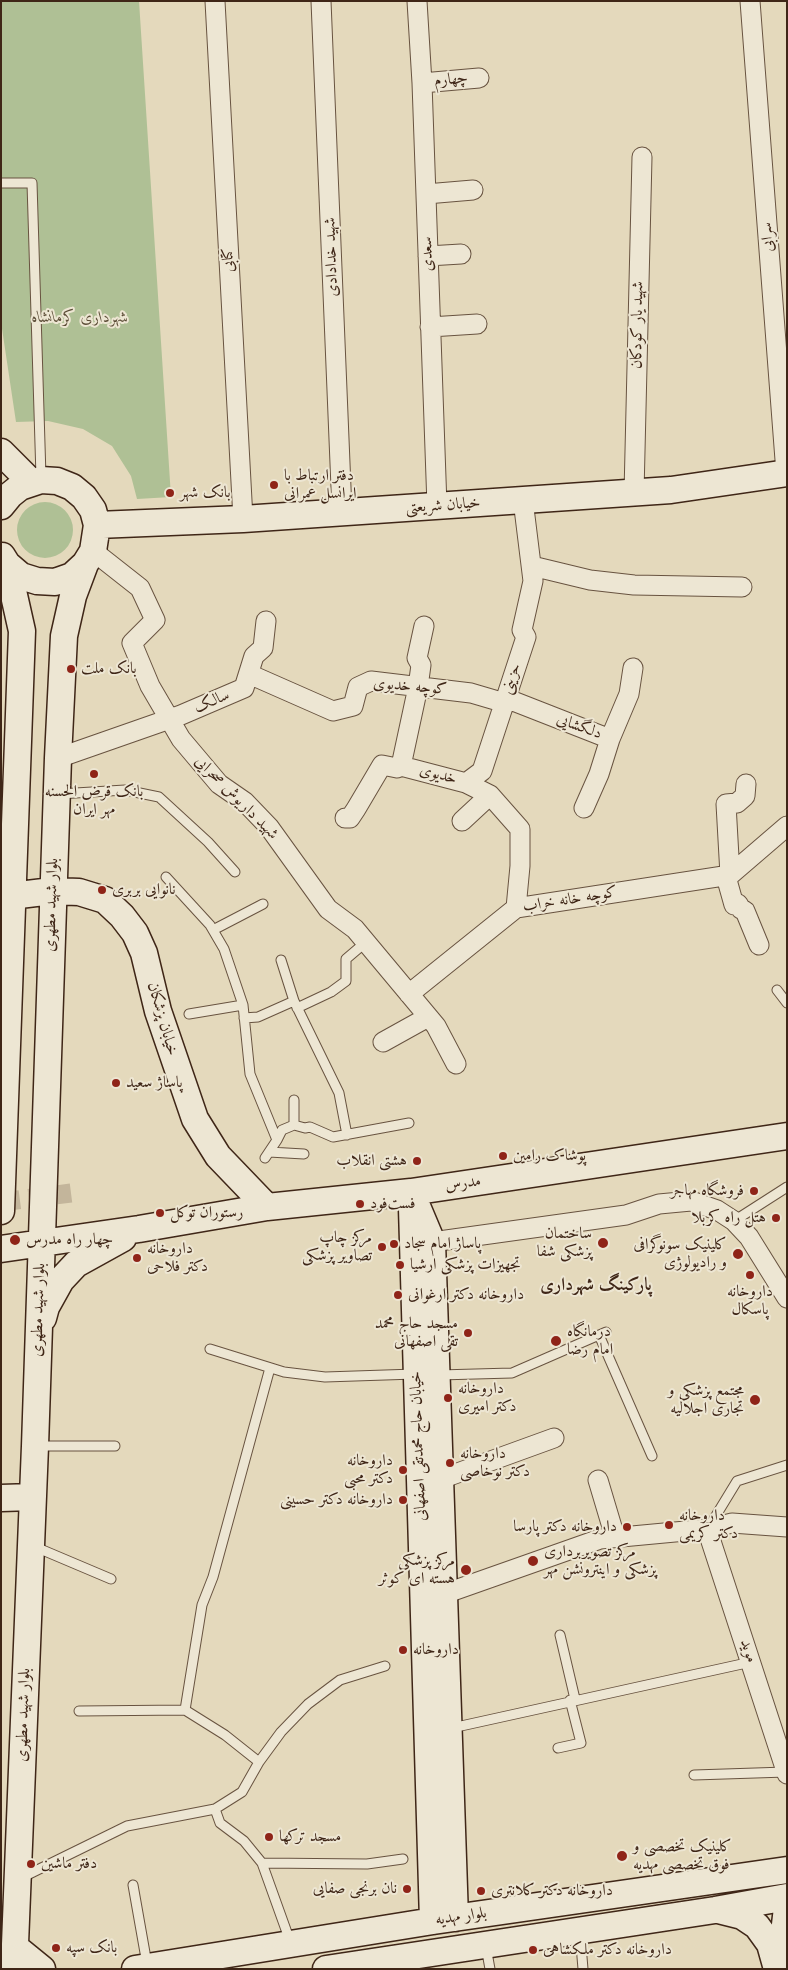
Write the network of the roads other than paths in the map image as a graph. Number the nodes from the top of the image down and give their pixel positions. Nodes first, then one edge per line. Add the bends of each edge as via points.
1 (215, 1) edge
2 (321, 1) edge
3 (417, 1) edge
4 (750, 1) edge
5 (479, 78) dead end
6 (422, 83) junction
7 (642, 157) dead end
8 (1, 183) edge
9 (473, 190) dead end
10 (426, 194) junction
11 (461, 254) dead end
12 (428, 256) junction
13 (477, 324) dead end
14 (430, 326) junction
15 (1, 452) edge
16 (786, 473) edge
17 (36, 481) junction
18 (634, 493) junction
19 (523, 500) junction
20 (1, 505) edge
21 (437, 506) junction
22 (342, 512) junction
23 (243, 519) junction
24 (92, 547) junction
25 (4, 559) edge
26 (532, 566) junction
27 (742, 587) dead end
28 (266, 621) dead end
29 (424, 626) dead end
30 (633, 668) dead end
31 (249, 674) junction
32 (418, 687) junction
33 (504, 702) junction
34 (168, 720) junction
35 (610, 739) junction
36 (58, 758) junction
37 (401, 766) junction
38 (466, 783) junction
39 (746, 784) dead end
40 (56, 794) junction
41 (490, 795) junction
42 (584, 808) dead end
43 (346, 818) dead end
44 (462, 821) dead end
45 (787, 826) edge
46 (235, 872) dead end
47 (730, 875) junction
48 (166, 876) dead end
49 (52, 891) junction
50 (6, 898) edge
51 (263, 904) dead end
52 (516, 908) junction
53 (213, 930) junction
54 (366, 942) junction
55 (759, 945) dead end
56 (281, 960) dead end
57 (777, 990) dead end
58 (410, 994) junction
59 (787, 1003) edge
60 (243, 1005) junction
61 (296, 1005) junction
62 (189, 1014) dead end
63 (428, 1016) junction
64 (244, 1018) junction
65 (383, 1042) dead end
66 (456, 1064) dead end
67 (294, 1100) dead end
68 (409, 1123) dead end
69 (294, 1125) junction
70 (347, 1135) junction
71 (787, 1136) edge
72 (277, 1140) junction
73 (304, 1154) dead end
74 (787, 1187) edge
75 (412, 1192) junction
76 (267, 1207) junction
77 (1, 1211) edge
78 (734, 1221) junction
79 (139, 1229) junction
80 (432, 1242) junction
81 (41, 1243) junction
82 (1, 1249) edge
83 (786, 1296) edge
84 (38, 1334) junction
85 (210, 1349) dead end
86 (270, 1368) junction
87 (427, 1374) junction
88 (554, 1438) dead end
89 (34, 1446) junction
90 (115, 1446) dead end
91 (652, 1456) dead end
92 (787, 1465) edge
93 (441, 1479) junction
94 (598, 1480) dead end
95 (33, 1497) junction
96 (1, 1498) edge
97 (787, 1527) edge
98 (707, 1529) junction
99 (615, 1538) junction
100 (31, 1545) junction
101 (111, 1579) dead end
102 (444, 1594) junction
103 (560, 1636) dead end
104 (751, 1662) junction
105 (385, 1666) dead end
106 (573, 1700) junction
107 (184, 1710) junction
108 (79, 1711) dead end
109 (12, 1723) edge
110 (461, 1726) dead end
111 (558, 1748) dead end
112 (259, 1762) junction
113 (786, 1773) edge
114 (694, 1775) dead end
115 (215, 1809) junction
116 (402, 1859) dead end
117 (262, 1863) junction
118 (782, 1867) edge
119 (18, 1880) junction
120 (133, 1885) dead end
121 (787, 1897) edge
122 (787, 1908) edge
123 (444, 1909) junction
124 (715, 1910) junction
125 (579, 1930) junction
126 (291, 1944) junction
127 (488, 1957) edge
128 (14, 1958) edge
129 (141, 1968) edge
130 (42, 1969) edge
131 (326, 1969) edge
132 (583, 1969) edge
133 (778, 1969) edge

1 - 23 street, کتابی
2 - 22 street, شهید خدادادی
3 - 6 street, سعدی
4 - 16 street, سرابی
5 - 6 street, چهارم
6 - 10 street, سعدی
7 - 18 street, شهید یار کودکان
8 - 17 lane via 32,183
9 - 10 street
10 - 12 street, سعدی
11 - 12 street
12 - 14 street, سعدی
13 - 14 street
14 - 21 street, سعدی
15 - 17 main road
16 - 18 main road, خیابان شریعتی
17 - 20 main road via 10,495
17 - 24 main road via 57,481 84,497 93,510
18 - 19 main road, خیابان شریعتی
19 - 21 main road, خیابان شریعتی
19 - 26 street, حزینی
21 - 22 main road, خیابان شریعتی
22 - 23 main road, خیابان شریعتی
23 - 24 main road, خیابان شریعتی
24 - 25 main road via 72,576 55,582 37,582 20,576
24 - 34 street, شهید داریوش صحرایی via 140,588 155,620 132,643
24 - 36 main road, بلوار شهید مطهری via 73,596 64,636
25 - 50 main road via 22,631
26 - 27 street via 590,580 634,585
26 - 33 street, حزینی via 533,580 522,630 526,637
28 - 31 street, سالک via 263,648 254,656
29 - 32 street, خدیوی via 417,658 421,665
30 - 35 street, دلگشایی via 629,694
31 - 32 street, کوچه خدیوی via 333,712 353,706 358,687 371,681
31 - 34 street, سالک via 244,688
32 - 33 street, کوچه خدیوی via 471,693
32 - 37 street, خدیوی
33 - 35 street, دلگشایی via 513,701
33 - 38 street, حزینی via 482,771
34 - 36 street, سالک
34 - 54 street, شهید داریوش صحرایی via 219,784 244,802 269,827 328,909 355,929
35 - 42 street
36 - 40 main road, بلوار شهید مطهری
37 - 38 street, خدیوی
37 - 43 street via 382,764 356,809 350,818
38 - 41 street, خدیوی
39 - 47 street via 746,796 737,803 726,804
40 - 46 lane via 125,790 159,797
40 - 49 main road, بلوار شهید مطهری
41 - 44 street
41 - 52 street, خدیوی via 520,830
45 - 47 street
47 - 52 street, کوچه خانه خراب
47 - 55 street via 728,880 734,905 738,904 746,911
48 - 53 lane
49 - 50 main road, خیابان پزشکان
49 - 76 main road, خیابان پزشکان via 79,892 105,900 135,933 195,1119 218,1156
49 - 81 main road, بلوار شهید مطهری
50 - 77 main road
51 - 53 lane
52 - 58 street, کوچه خانه خراب
53 - 60 lane via 224,949
54 - 58 street, شهید داریوش صحرایی
54 - 61 lane via 346,959 346,981 331,992
56 - 61 lane
57 - 59 lane
58 - 63 street, شهید داریوش صحرایی
60 - 62 lane
60 - 64 lane
61 - 64 lane
61 - 70 lane via 339,1093
63 - 65 street
63 - 66 street, شهید داریوش صحرایی
64 - 72 lane via 250,1074
67 - 69 lane
68 - 70 lane
69 - 70 lane via 310,1127 333,1137
69 - 72 lane via 282,1130
71 - 75 main road, مدرس
72 - 73 lane via 267,1155
74 - 78 lane
75 - 76 main road, مدرس
75 - 80 main road, خیابان حاج محمدتقی اصفهانی
75 - 87 main road, خیابان حاج محمدتقی اصفهانی
76 - 79 main road, مدرس
78 - 80 street via 703,1203 674,1201 626,1215
78 - 83 street via 749,1237
79 - 81 main road, مدرس
79 - 84 main road via 76,1264 61,1280 46,1307
80 - 87 main road, خیابان حاج محمدتقی اصفهانی
81 - 82 main road, مدرس
81 - 84 main road, بلوار شهید مطهری
84 - 89 main road, بلوار شهید مطهری
85 - 86 lane
86 - 87 lane via 325,1377
86 - 107 lane via 213,1577 202,1605
87 - 91 lane via 512,1373 603,1333
87 - 93 main road, خیابان حاج محمدتقی اصفهانی
87 - 123 main road, خیابان حاج محمدتقی اصفهانی
88 - 93 street
89 - 90 lane
89 - 95 main road, بلوار شهید مطهری
92 - 98 lane via 737,1482
93 - 102 main road, خیابان حاج محمدتقی اصفهانی
94 - 99 street
95 - 96 main road
95 - 100 main road, بلوار شهید مطهری
97 - 98 street via 732,1523
98 - 99 street
98 - 104 street, موید
99 - 102 street via 600,1539
100 - 101 lane
100 - 109 main road, بلوار شهید مطهری
102 - 123 main road, خیابان حاج محمدتقی اصفهانی
103 - 106 lane
104 - 106 lane
104 - 113 street, موید
105 - 112 lane via 340,1680 308,1704 281,1732
106 - 110 lane
106 - 111 lane via 581,1743
107 - 108 lane
107 - 112 lane via 225,1735
109 - 119 main road, بلوار شهید مطهری
112 - 115 lane via 242,1792
113 - 114 lane
115 - 117 lane via 220,1823 244,1841
115 - 119 lane via 127,1826
116 - 117 lane via 367,1864
117 - 126 lane
118 - 123 main road, بلوار مهدیه
119 - 128 main road, بلوار شهید مطهری
120 - 129 lane
121 - 124 main road, بلوار مهدیه
122 - 133 main road
123 - 126 main road, بلوار مهدیه
124 - 125 main road, بلوار مهدیه
124 - 133 main road via 742,1916 756,1926 770,1944
125 - 127 main road, بلوار مهدیه
125 - 132 lane
126 - 129 main road, بلوار مهدیه
127 - 131 main road, بلوار مهدیه
128 - 130 main road

